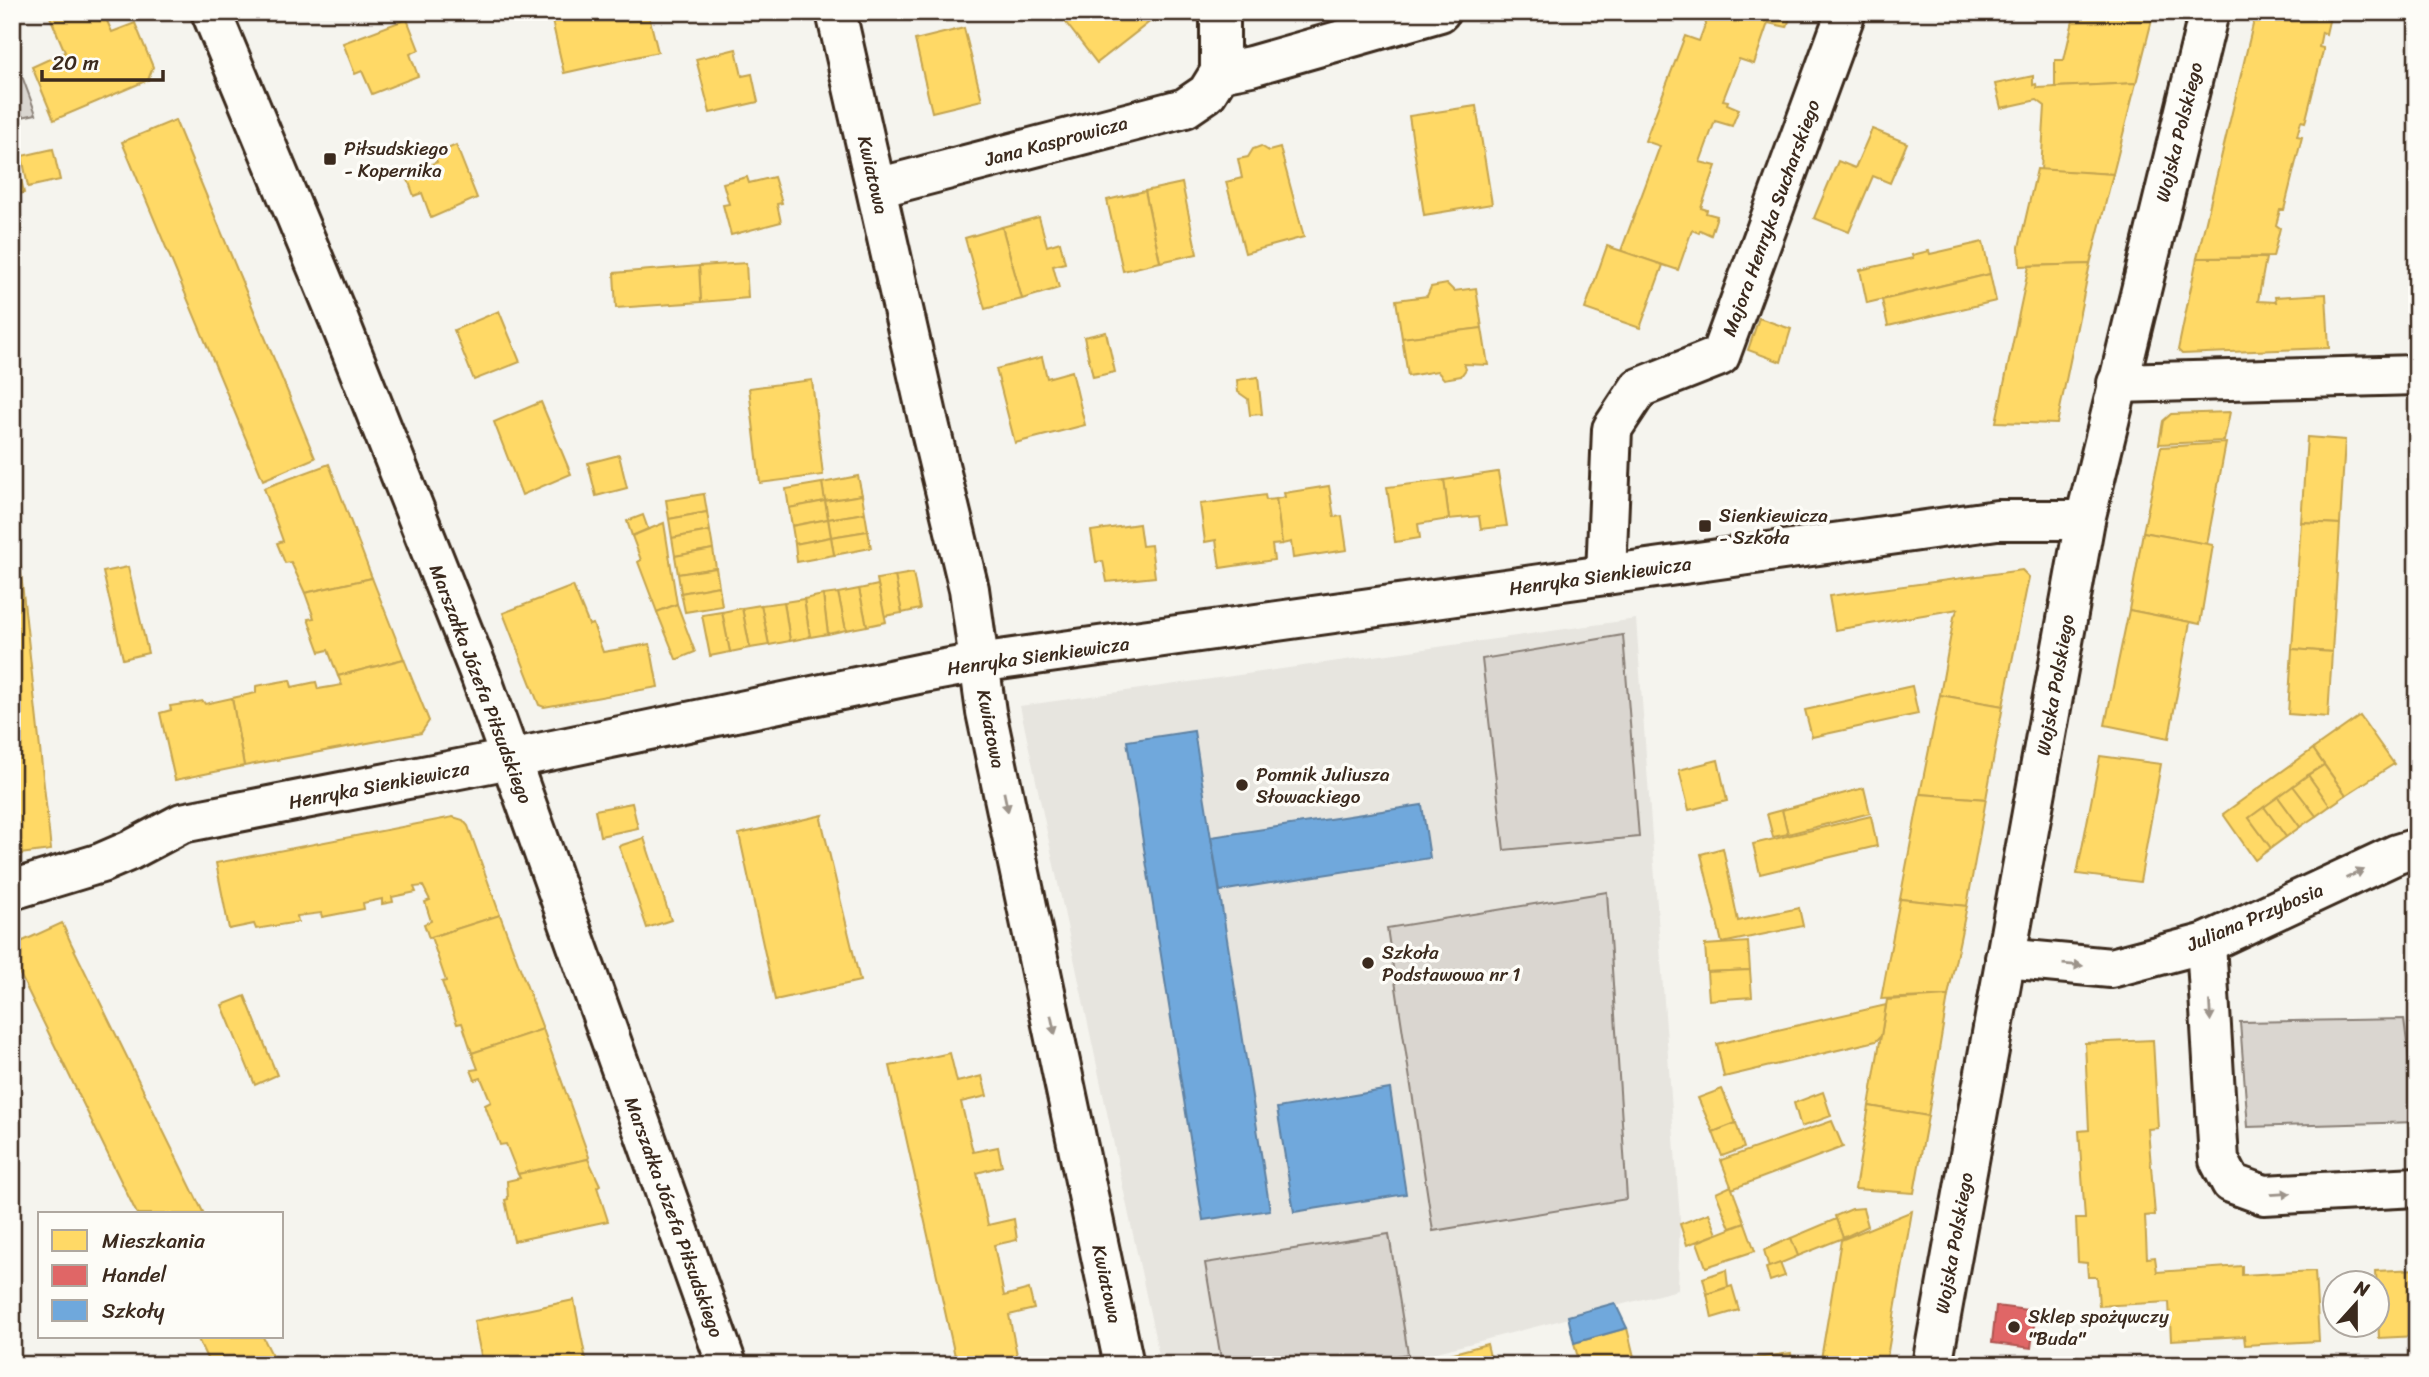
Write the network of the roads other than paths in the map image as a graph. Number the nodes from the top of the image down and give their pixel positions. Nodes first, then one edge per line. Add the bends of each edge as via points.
1 (212, 12) edge
2 (836, 12) edge
3 (1220, 12) edge
4 (1440, 12) edge
5 (1846, 12) edge
6 (2209, 12) edge
7 (1220, 72) junction
8 (877, 188) junction
9 (2417, 375) edge
10 (2117, 383) junction
11 (2085, 520) junction
12 (1606, 575) junction
13 (978, 663) junction
14 (510, 759) junction
15 (2417, 848) edge
16 (12, 890) edge
17 (2206, 943) junction
18 (2005, 958) junction
19 (2417, 1187) edge
20 (727, 1365) edge
21 (1124, 1365) edge
22 (1932, 1365) edge

1 - 14 street, Marszałka Józefa Piłsudskiego via 417,515
2 - 8 street, Kwiatowa
3 - 7 street
4 - 7 street
5 - 12 street, Majora Henryka Sucharskiego via 1720,356 1639,388 1612,429
6 - 10 street, Wojska Polskiego
7 - 8 street, Jana Kasprowicza via 1207,93 1185,107
8 - 13 street, Kwiatowa via 968,589
9 - 10 street
10 - 11 street, Wojska Polskiego
11 - 12 street, Henryka Sienkiewicza via 1997,520
11 - 18 street, Wojska Polskiego
12 - 13 street, Henryka Sienkiewicza
13 - 14 street, Henryka Sienkiewicza
13 -> 21 street, Kwiatowa
14 - 16 street, Henryka Sienkiewicza via 182,823 101,863
14 - 20 street, Marszałka Józefa Piłsudskiego
17 -> 15 street, Juliana Przybosia
18 -> 17 street, Juliana Przybosia via 2111,968
17 -> 19 street via 2219,1160 2231,1183 2264,1195
18 - 22 street, Wojska Polskiego

